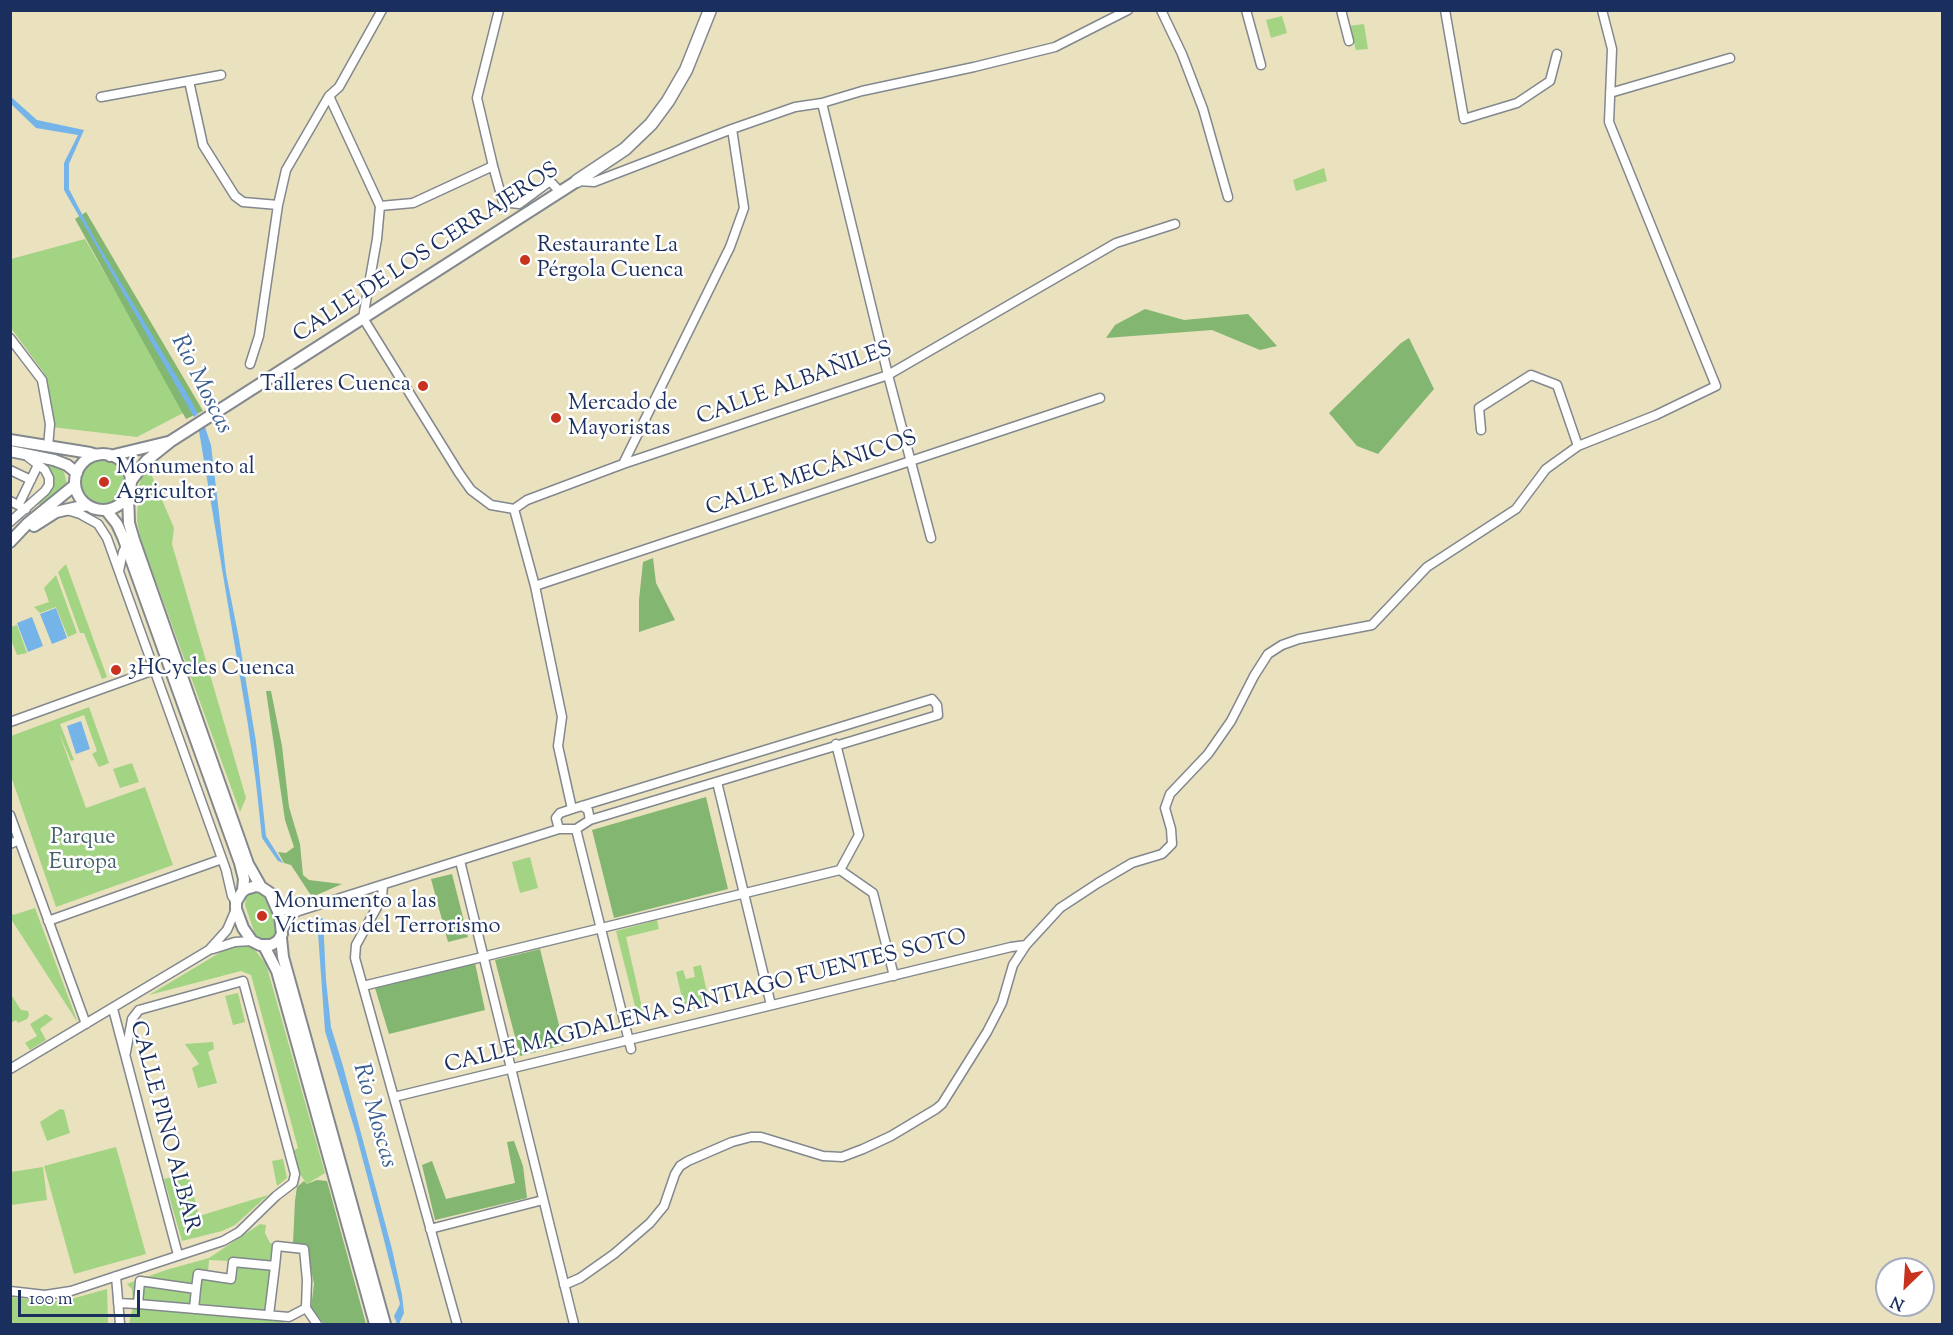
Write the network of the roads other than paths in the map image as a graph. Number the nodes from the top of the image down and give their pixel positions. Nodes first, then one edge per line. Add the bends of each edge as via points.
1 (382, 10) edge
2 (499, 10) edge
3 (710, 10) edge
4 (1128, 10) edge
5 (1161, 10) edge
6 (1246, 10) edge
7 (1341, 10) edge
8 (1445, 10) edge
9 (1602, 10) edge
10 (1349, 40) dead end
11 (1557, 54) dead end
12 (1730, 58) dead end
13 (1261, 65) dead end
14 (221, 75) dead end
15 (189, 81) junction
16 (1610, 93) junction
17 (329, 96) junction
18 (101, 97) dead end
19 (822, 103) junction
20 (732, 129) junction
21 (493, 166) junction
22 (577, 181) junction
23 (560, 192) junction
24 (1228, 197) dead end
25 (278, 205) junction
26 (380, 206) junction
27 (1174, 224) dead end
28 (363, 318) junction
29 (10, 338) edge
30 (250, 364) dead end
31 (888, 375) junction
32 (1100, 398) dead end
33 (1481, 430) dead end
34 (10, 440) edge
35 (171, 441) junction
36 (1578, 446) junction
37 (48, 447) junction
38 (10, 451) edge
39 (22, 453) junction
40 (97, 455) junction
41 (110, 456) junction
42 (910, 460) junction
43 (624, 464) junction
44 (37, 467) dead end
45 (10, 470) edge
46 (77, 473) junction
47 (31, 480) junction
48 (130, 480) junction
49 (75, 485) junction
50 (128, 495) junction
51 (10, 501) edge
52 (23, 504) junction
53 (87, 505) junction
54 (514, 509) junction
55 (64, 510) junction
56 (106, 510) junction
57 (42, 511) junction
58 (10, 522) edge
59 (931, 538) dead end
60 (12, 541) edge
61 (126, 546) junction
62 (118, 574) junction
63 (535, 586) junction
64 (154, 670) junction
65 (10, 722) edge
66 (836, 744) junction
67 (717, 782) junction
68 (582, 806) junction
69 (572, 809) junction
70 (10, 815) edge
71 (590, 820) junction
72 (559, 829) junction
73 (576, 829) junction
74 (15, 842) edge
75 (222, 859) junction
76 (460, 861) junction
77 (840, 870) junction
78 (383, 885) junction
79 (261, 887) junction
80 (243, 890) junction
81 (744, 893) junction
82 (275, 904) junction
83 (236, 906) junction
84 (299, 911) junction
85 (48, 921) junction
86 (601, 928) junction
87 (282, 934) junction
88 (252, 941) junction
89 (1026, 945) junction
90 (264, 946) junction
91 (209, 950) junction
92 (484, 957) junction
93 (894, 976) junction
94 (363, 986) junction
95 (133, 996) junction
96 (771, 1005) junction
97 (113, 1009) junction
98 (139, 1010) junction
99 (86, 1024) junction
100 (630, 1045) junction
101 (126, 1056) junction
102 (10, 1069) edge
103 (511, 1069) junction
104 (394, 1097) junction
105 (543, 1200) junction
106 (430, 1229) junction
107 (178, 1255) junction
108 (275, 1266) junction
109 (116, 1276) junction
110 (564, 1285) junction
111 (196, 1289) junction
112 (10, 1291) edge
113 (118, 1303) junction
114 (138, 1305) junction
115 (306, 1308) junction
116 (194, 1309) junction
117 (269, 1315) junction
118 (120, 1324) edge
119 (317, 1324) edge
120 (375, 1324) edge
121 (385, 1324) edge
122 (457, 1324) edge
123 (574, 1324) edge

1 - 17 street via 339,87
2 - 21 street via 477,98
3 - 22 highway via 686,70 651,124 625,149
4 - 19 street, CALLE DE LOS CERRAJEROS via 1055,47
5 - 24 street via 1203,109
6 - 13 street
7 - 10 street
8 - 11 street via 1464,119 1517,103 1550,81
9 - 16 street via 1612,49
12 - 16 street
14 - 15 street
15 - 18 street
15 - 25 street via 203,146 235,196 243,202
16 - 36 street via 1609,122 1716,386
17 - 25 street via 286,170
17 - 26 street
19 - 20 street, CALLE DE LOS CERRAJEROS
19 - 31 street
20 - 22 street, CALLE DE LOS CERRAJEROS via 594,182
20 - 43 street via 744,208 730,248
21 - 23 street via 504,202 519,204 550,181
21 - 26 street via 413,203
22 - 23 main road, CALLE DE LOS CERRAJEROS
23 - 28 main road, CALLE DE LOS CERRAJEROS
25 - 30 street via 259,336
26 - 28 street
27 - 31 street, CALLE ALBAÑILES via 1116,243
28 - 35 main road, CALLE DE LOS CERRAJEROS
28 - 54 street via 471,490 491,505
29 - 37 street via 42,380 50,424
31 - 42 street
31 - 43 street, CALLE ALBAÑILES
32 - 42 street, CALLE MECÁNICOS
33 - 36 street via 1479,408 1531,375 1557,385
34 - 37 main road
35 - 41 main road, CALLE DE LOS CERRAJEROS
35 - 48 main road, CALLE DE LOS CERRAJEROS
36 - 89 street via 1546,469 1516,509 1427,567 1372,625 1299,639 1268,654 1232,721 1208,754 1170,794 1165,808 1172,844 1162,854 1132,864 1060,908
37 - 40 main road
38 - 39 main road
39 - 46 main road via 60,462
39 - 52 street via 41,466 49,478 46,489
40 - 41 main road
40 - 46 main road via 84,462
41 - 48 main road via 124,465
42 - 59 street
42 - 63 street, CALLE MECÁNICOS
43 - 54 street, CALLE ALBAÑILES via 527,500
44 - 47 street
45 - 47 street
46 - 49 main road
47 - 52 street
48 - 50 main road
49 - 53 main road
49 - 57 main road
50 - 56 main road
50 - 79 main road via 132,535 248,864
51 - 52 street
52 - 57 street
52 - 58 street
53 - 55 main road
53 - 56 main road
54 - 63 street
55 - 60 main road
55 - 62 street via 80,514 100,527
56 - 61 main road
57 - 60 main road
61 - 62 street
61 - 80 main road via 241,866
62 - 64 street
63 - 69 street via 562,717 558,746
64 - 65 street
64 - 75 street
66 - 67 street
66 - 68 street via 938,715 937,705 932,699
66 - 77 street via 859,835
67 - 71 street
67 - 81 street
68 - 69 street
68 - 71 street via 588,810
69 - 72 street via 556,818
70 - 74 street
71 - 73 street
72 - 73 street
72 - 76 street
73 - 86 street
74 - 85 street
75 - 83 street
75 - 85 street
76 - 78 street
76 - 92 street
77 - 81 street
77 - 93 street via 873,893
78 - 84 street
78 - 94 street via 382,898 355,949
79 - 80 main road
79 - 82 main road via 270,893
80 - 83 main road
81 - 86 street
81 - 96 street
82 - 84 street
82 - 87 main road
83 - 88 main road
83 - 91 street via 227,930
84 - 87 street via 289,918
85 - 99 street
86 - 92 street
86 - 100 street
87 - 90 main road via 275,943
87 - 121 main road via 286,967
88 - 90 main road
88 - 91 street
89 - 93 street, CALLE MAGDALENA SANTIAGO FUENTES SOTO
89 - 110 street via 1013,965 1002,1003 987,1032 936,1109 891,1136 842,1157 823,1156 751,1137 688,1161 675,1174 664,1206 650,1223 614,1254
90 - 120 main road via 277,970
91 - 95 street
92 - 94 street
92 - 103 street
93 - 96 street, CALLE MAGDALENA SANTIAGO FUENTES SOTO
94 - 104 street
95 - 97 street
95 - 98 street
96 - 100 street, CALLE MAGDALENA SANTIAGO FUENTES SOTO
97 - 99 street
97 - 101 street, CALLE PINO ALBAR
98 - 101 street via 132,1019
98 - 107 street via 243,981 295,1173 293,1184 239,1232
99 - 102 street
100 - 103 street, CALLE MAGDALENA SANTIAGO FUENTES SOTO
101 - 107 street, CALLE PINO ALBAR
103 - 104 street, CALLE MAGDALENA SANTIAGO FUENTES SOTO
103 - 105 street
104 - 106 street
105 - 106 street
105 - 110 street
106 - 122 street
107 - 109 street
108 - 111 street via 233,1262 231,1279 198,1274
108 - 115 street via 278,1246 304,1249
108 - 117 street
109 - 112 street via 71,1291
109 - 113 street
110 - 123 street
111 - 114 street via 140,1281
111 - 116 street
113 - 114 street
113 - 118 street
114 - 116 street
115 - 117 street via 289,1317
115 - 119 street
116 - 117 street

